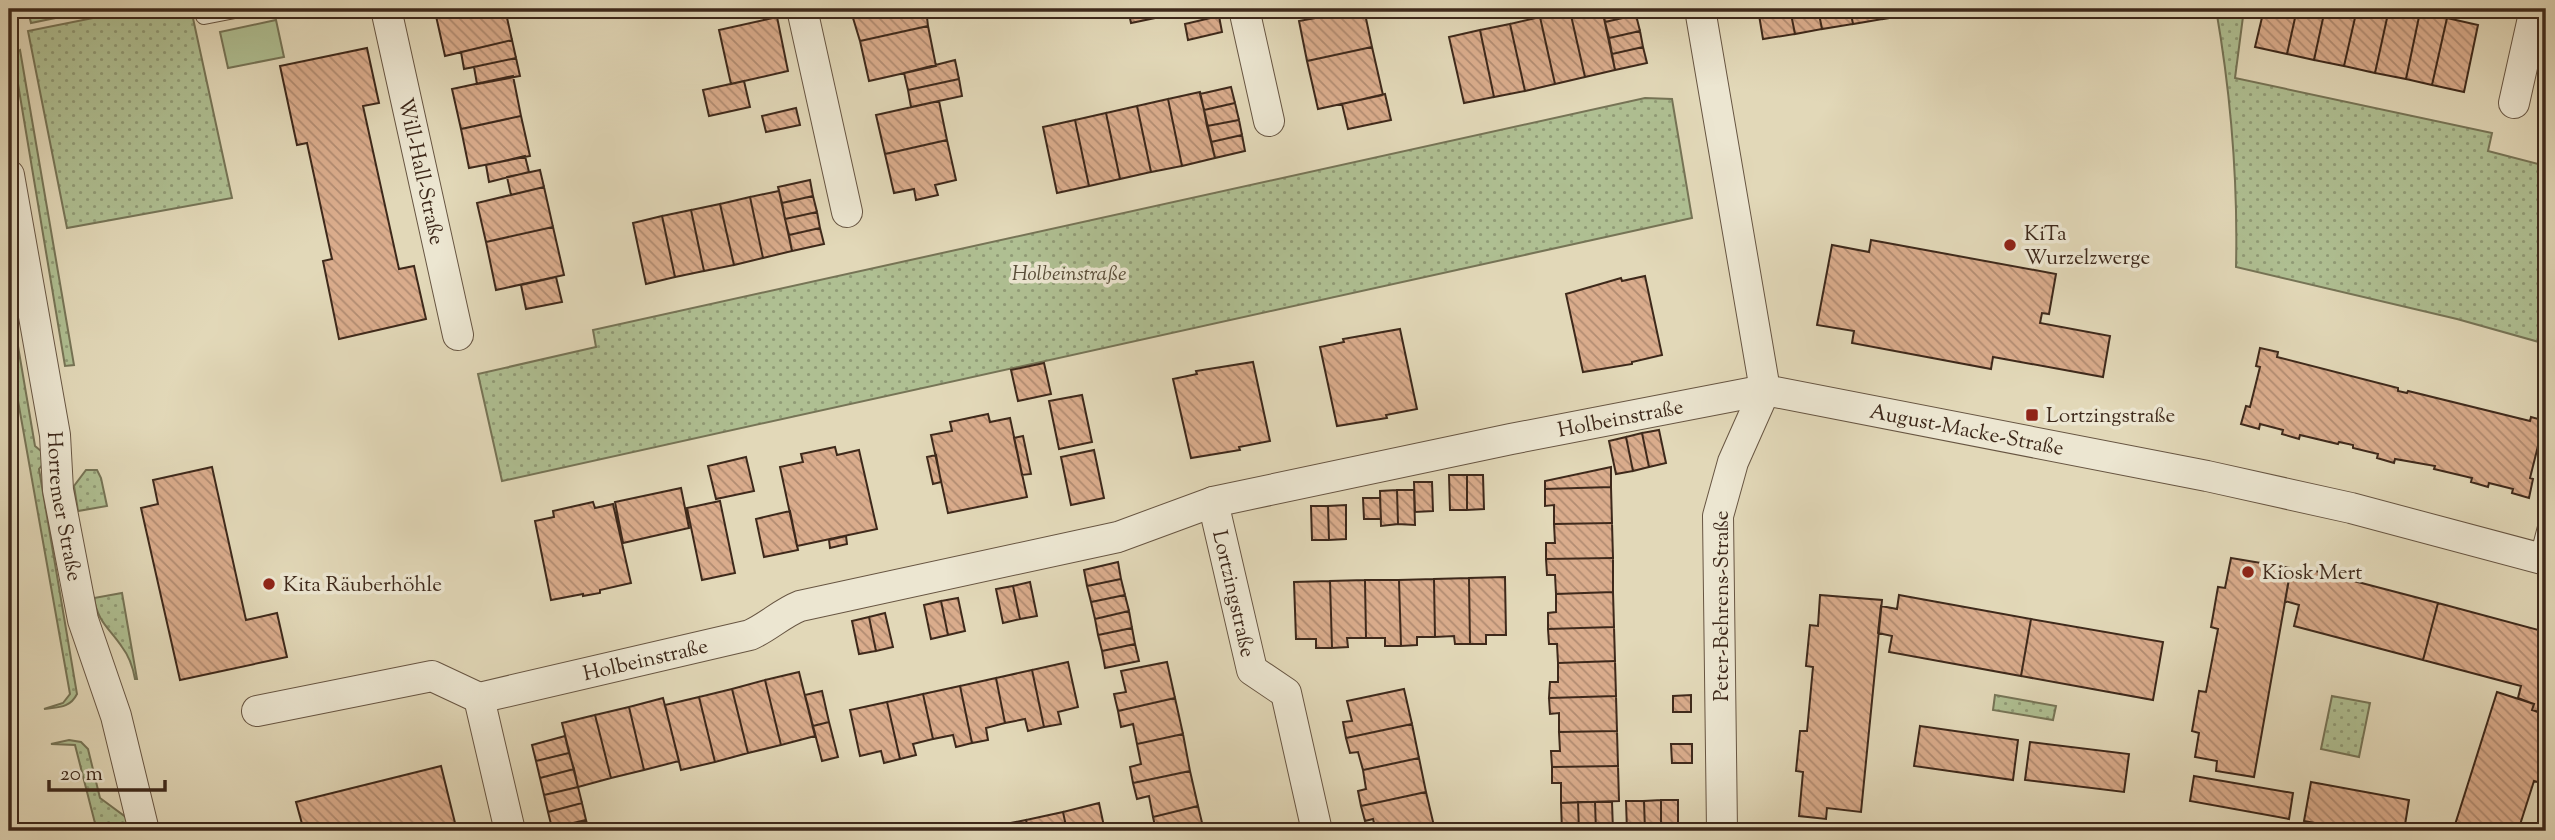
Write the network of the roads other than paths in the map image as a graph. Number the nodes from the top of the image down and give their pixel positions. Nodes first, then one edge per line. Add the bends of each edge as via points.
1 (202, 9) edge
2 (240, 9) edge
3 (386, 9) edge
4 (803, 9) edge
5 (1244, 9) edge
6 (1700, 9) edge
7 (2535, 9) edge
8 (2514, 103) dead end
9 (1269, 121) dead end
10 (9, 175) edge
11 (847, 212) dead end
12 (13, 223) edge
13 (458, 334) dead end
14 (1765, 390) junction
15 (1213, 502) junction
16 (2546, 527) edge
17 (2542, 559) edge
18 (479, 698) junction
19 (257, 711) dead end
20 (144, 831) edge
21 (510, 831) edge
22 (1317, 831) edge
23 (1721, 831) edge

1 - 2 lane via 204,16
3 - 13 street, Will-Hall-Straße
4 - 11 street
5 - 9 street
6 - 14 street
7 - 8 street
10 - 12 street, Horremer Straße
12 - 20 street, Horremer Straße via 55,435 58,490 83,620 116,716
14 - 15 street, Holbeinstraße
14 - 17 street, August-Macke-Straße via 2207,476 2351,508
14 - 23 street, Peter-Behrens-Straße via 1733,462 1718,516
15 - 18 street, Holbeinstraße via 1118,537 800,606 750,635
15 - 22 street, Lortzingstraße via 1252,670 1286,693
16 - 17 lane
18 - 19 street via 432,676
18 - 21 street

